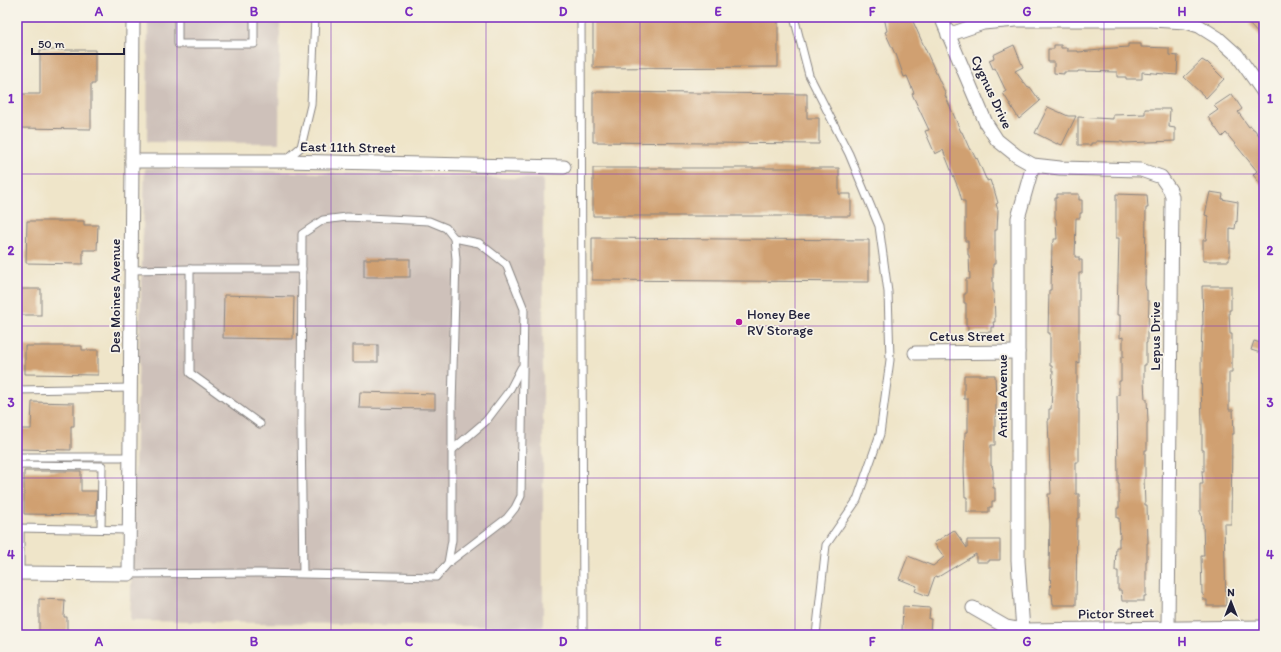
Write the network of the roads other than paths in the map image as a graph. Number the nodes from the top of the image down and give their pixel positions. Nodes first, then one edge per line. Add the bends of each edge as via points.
1 (133, 17) edge
2 (178, 17) edge
3 (254, 17) edge
4 (315, 17) edge
5 (581, 17) edge
6 (794, 17) edge
7 (941, 17) edge
8 (948, 35) junction
9 (1264, 93) edge
10 (132, 161) junction
11 (284, 161) junction
12 (1033, 165) junction
13 (564, 167) dead end
14 (454, 238) junction
15 (131, 270) junction
16 (190, 270) junction
17 (302, 270) junction
18 (1018, 352) junction
19 (915, 353) dead end
20 (522, 366) junction
21 (131, 388) junction
22 (17, 390) edge
23 (260, 424) dead end
24 (452, 450) junction
25 (17, 457) edge
26 (130, 457) junction
27 (17, 465) edge
28 (19, 528) edge
29 (101, 529) junction
30 (130, 530) junction
31 (448, 563) junction
32 (19, 573) edge
33 (129, 574) junction
34 (303, 574) junction
35 (973, 608) dead end
36 (1264, 627) edge
37 (1168, 628) junction
38 (1023, 630) junction
39 (583, 635) edge
40 (816, 635) edge

1 - 10 street, Des Moines Avenue
2 - 3 lane via 178,44 254,44
4 - 11 lane via 312,105 301,147
5 - 39 lane
6 - 40 lane via 809,76 849,154 879,226 888,292 890,360 880,434 857,500 826,544
7 - 8 street, Cygnus Drive
8 - 9 street via 983,23 1016,20 1186,22 1199,26 1218,38 1236,56
8 - 12 street, Cygnus Drive via 986,124 997,140
10 - 11 street, East 11th Street
10 - 15 street, Des Moines Avenue
11 - 13 street, East 11th Street
12 - 18 street, Antila Avenue via 1018,218
12 - 37 street, Lepus Drive via 1141,170 1161,177 1170,190 1172,197
14 - 17 lane via 446,228 429,221 347,217 323,220 302,234
14 - 20 lane via 479,242 506,264 524,309
14 - 24 lane via 456,259
15 - 16 lane
15 - 21 street, Des Moines Avenue
16 - 17 lane
16 - 23 lane via 190,373
17 - 34 lane
18 - 19 street, Cetus Street
18 - 38 street, Antila Avenue via 1018,561
20 - 24 lane via 509,391 486,421
20 - 31 lane via 521,496 507,518
21 - 22 lane
21 - 26 street, Des Moines Avenue
24 - 31 lane via 452,540
25 - 26 lane
26 - 30 street, Des Moines Avenue
27 - 29 lane via 102,466
28 - 29 lane
28 - 32 lane
29 - 30 lane
30 - 33 street, Des Moines Avenue
31 - 34 lane via 436,577
32 - 33 street
33 - 34 lane
35 - 38 street, Pictor Street via 1006,627
36 - 37 street, Pictor Street
37 - 38 street, Pictor Street

